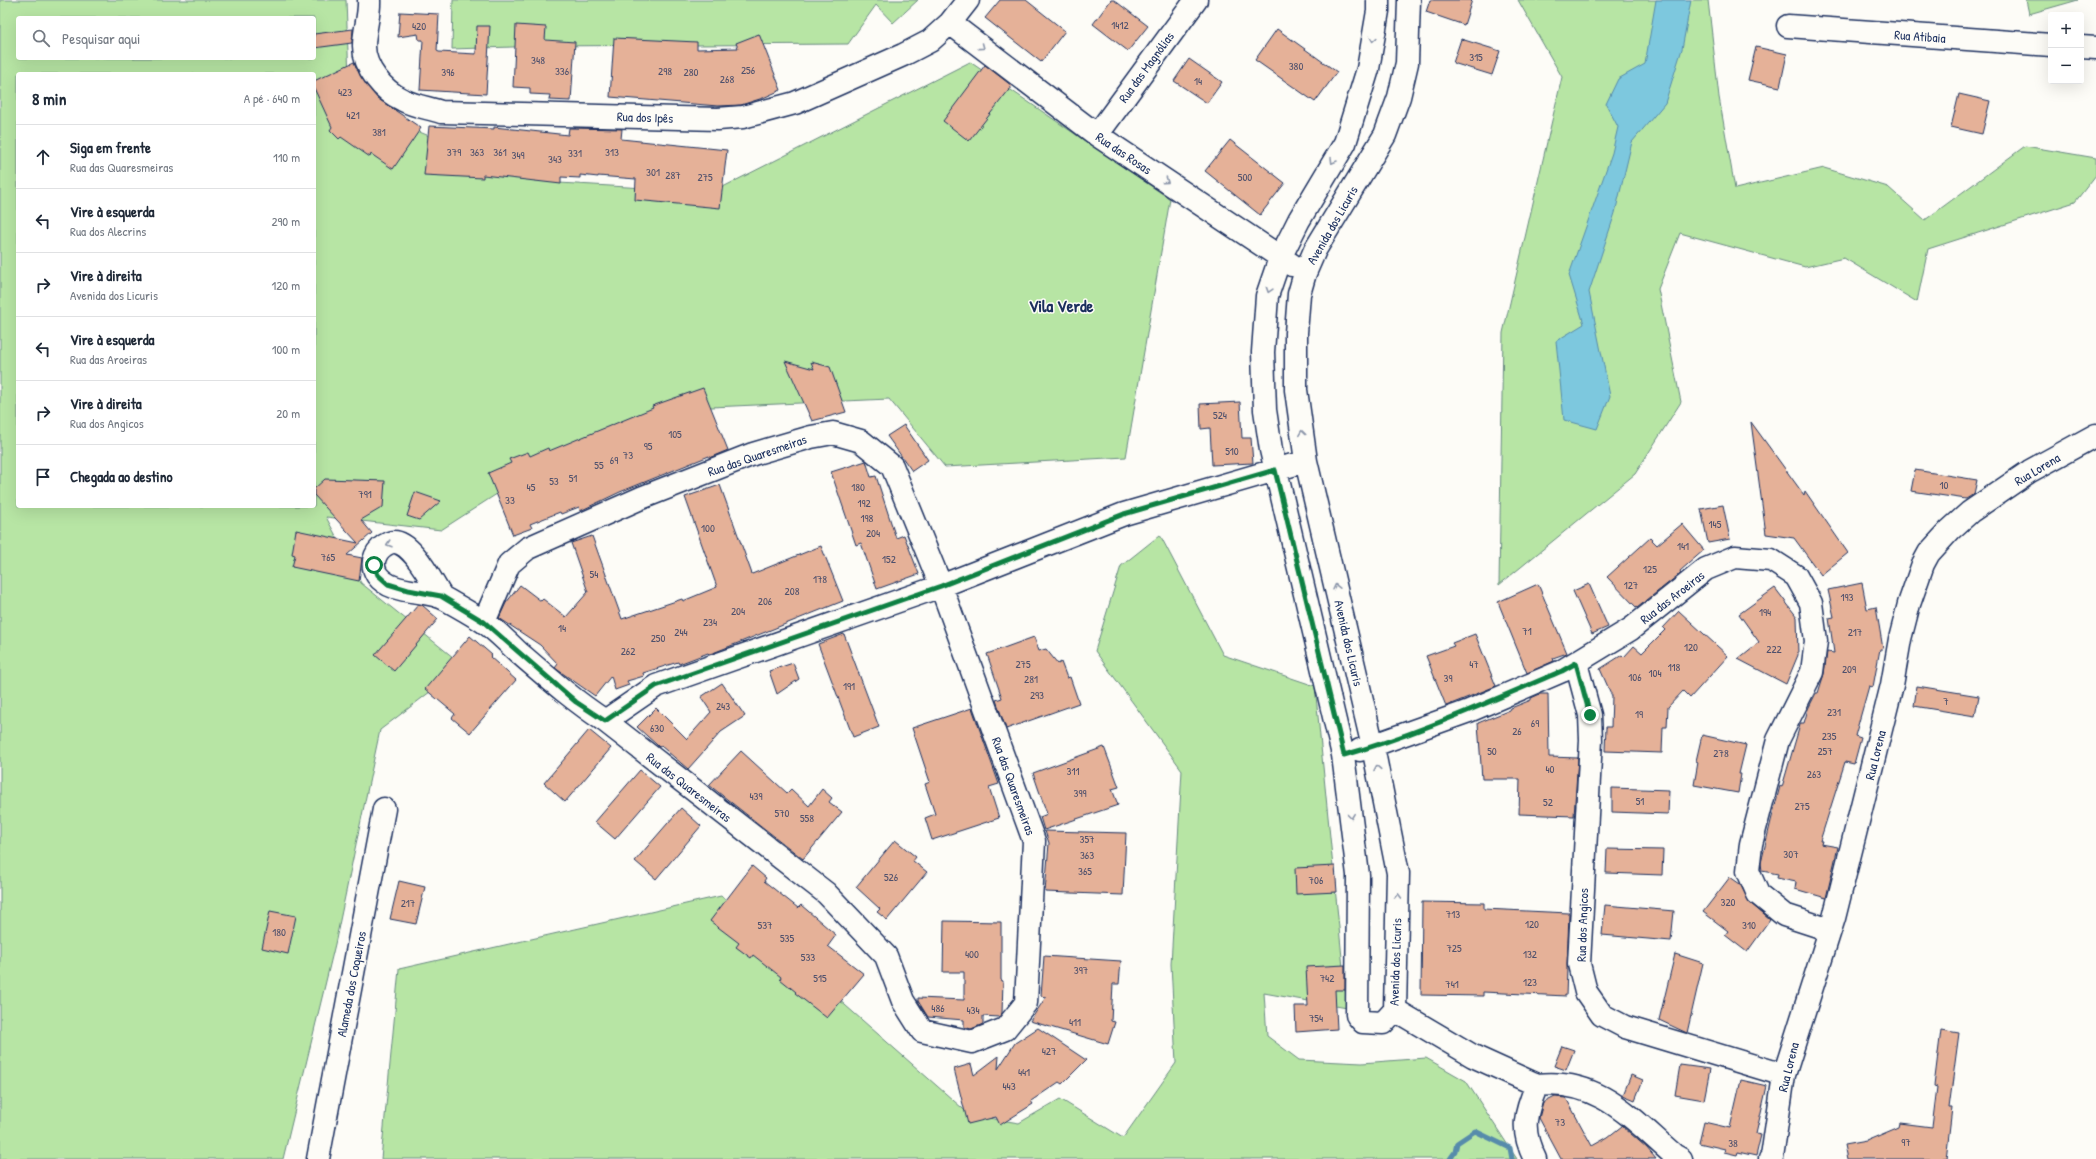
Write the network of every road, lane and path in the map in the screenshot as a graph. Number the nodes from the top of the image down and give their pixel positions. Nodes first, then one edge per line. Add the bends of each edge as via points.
1 (968, 0) edge
2 (1196, 0) edge
3 (1378, 0) edge
4 (1409, 0) edge
5 (371, 1) edge
6 (950, 23) junction
7 (1788, 26) dead end
8 (2048, 45) edge
9 (2084, 47) edge
10 (2096, 48) edge
11 (1097, 135) junction
12 (1280, 258) junction
13 (1305, 273) junction
14 (2096, 435) edge
15 (1306, 461) junction
16 (1275, 470) junction
17 (941, 586) junction
18 (441, 596) dead end
19 (484, 622) junction
20 (1576, 663) junction
21 (605, 721) junction
22 (1373, 747) junction
23 (1344, 755) junction
24 (384, 809) dead end
25 (1830, 930) junction
26 (1395, 1010) junction
27 (1784, 1075) junction
28 (1537, 1085) junction
29 (1771, 1158) edge
30 (318, 1159) edge
31 (1535, 1159) edge
32 (1681, 1159) edge

1 - 6 street, Rua dos Ipês
2 - 11 street, Rua das Magnólias
3 -> 12 street, Avenida dos Licuris via 1368,69 1344,143
4 - 13 street, Avenida dos Licuris via 1407,63 1399,97 1385,136 1315,250
5 - 6 street, Rua dos Ipês via 364,46 366,62 373,74 386,88 403,100 441,112 718,119 744,117 794,103 903,55 930,41
6 -> 11 street, Rua das Rosas
7 - 8 street, Rua Atibaia
9 - 10 street
11 -> 12 street, Rua das Rosas
12 - 13 street, Rua das Rosas
12 -> 16 street, Avenida dos Licuris via 1267,296 1263,352 1265,410
15 -> 13 street, Avenida dos Licuris via 1296,376 1299,294
14 - 25 street, Rua Lorena via 2030,471 1970,512 1928,553 1909,604 1892,685
15 - 16 street
22 -> 15 street, Avenida dos Licuris
16 - 17 street via 1124,514
16 - 23 street, Avenida dos Licuris
17 - 19 street, Rua das Quaresmeiras via 892,466 861,441 833,433 753,454 641,498 528,548 509,564
17 - 21 street via 656,686
17 - 21 street, Rua das Quaresmeiras via 1034,841 1026,1003 1006,1029 972,1042 922,1031 903,1001 886,956 826,894
18 - 19 street, Rua das Quaresmeiras
19 - 21 street, Rua das Quaresmeiras via 576,702
20 - 22 street, Rua das Aroeiras via 1469,711
20 - 25 street, Rua das Aroeiras via 1631,629 1706,569 1735,557 1771,560 1796,576 1812,603 1816,641 1812,672 1778,740 1753,836 1748,871 1758,894 1784,915
20 - 27 street, Rua dos Angicos via 1590,715 1591,740 1579,964 1586,992 1602,1015 1626,1027
22 - 23 street, Rua das Aroeiras
26 -> 22 street, Avenida dos Licuris via 1398,873
23 -> 26 street, Avenida dos Licuris via 1358,875 1357,1015 1363,1022 1383,1023
24 - 30 street, Alameda dos Coqueiros
25 - 27 street, Rua Lorena
26 - 28 street via 1473,1056
27 - 29 street, Rua Lorena
28 - 31 street via 1526,1109 1525,1123
28 - 32 street via 1572,1085 1610,1100

